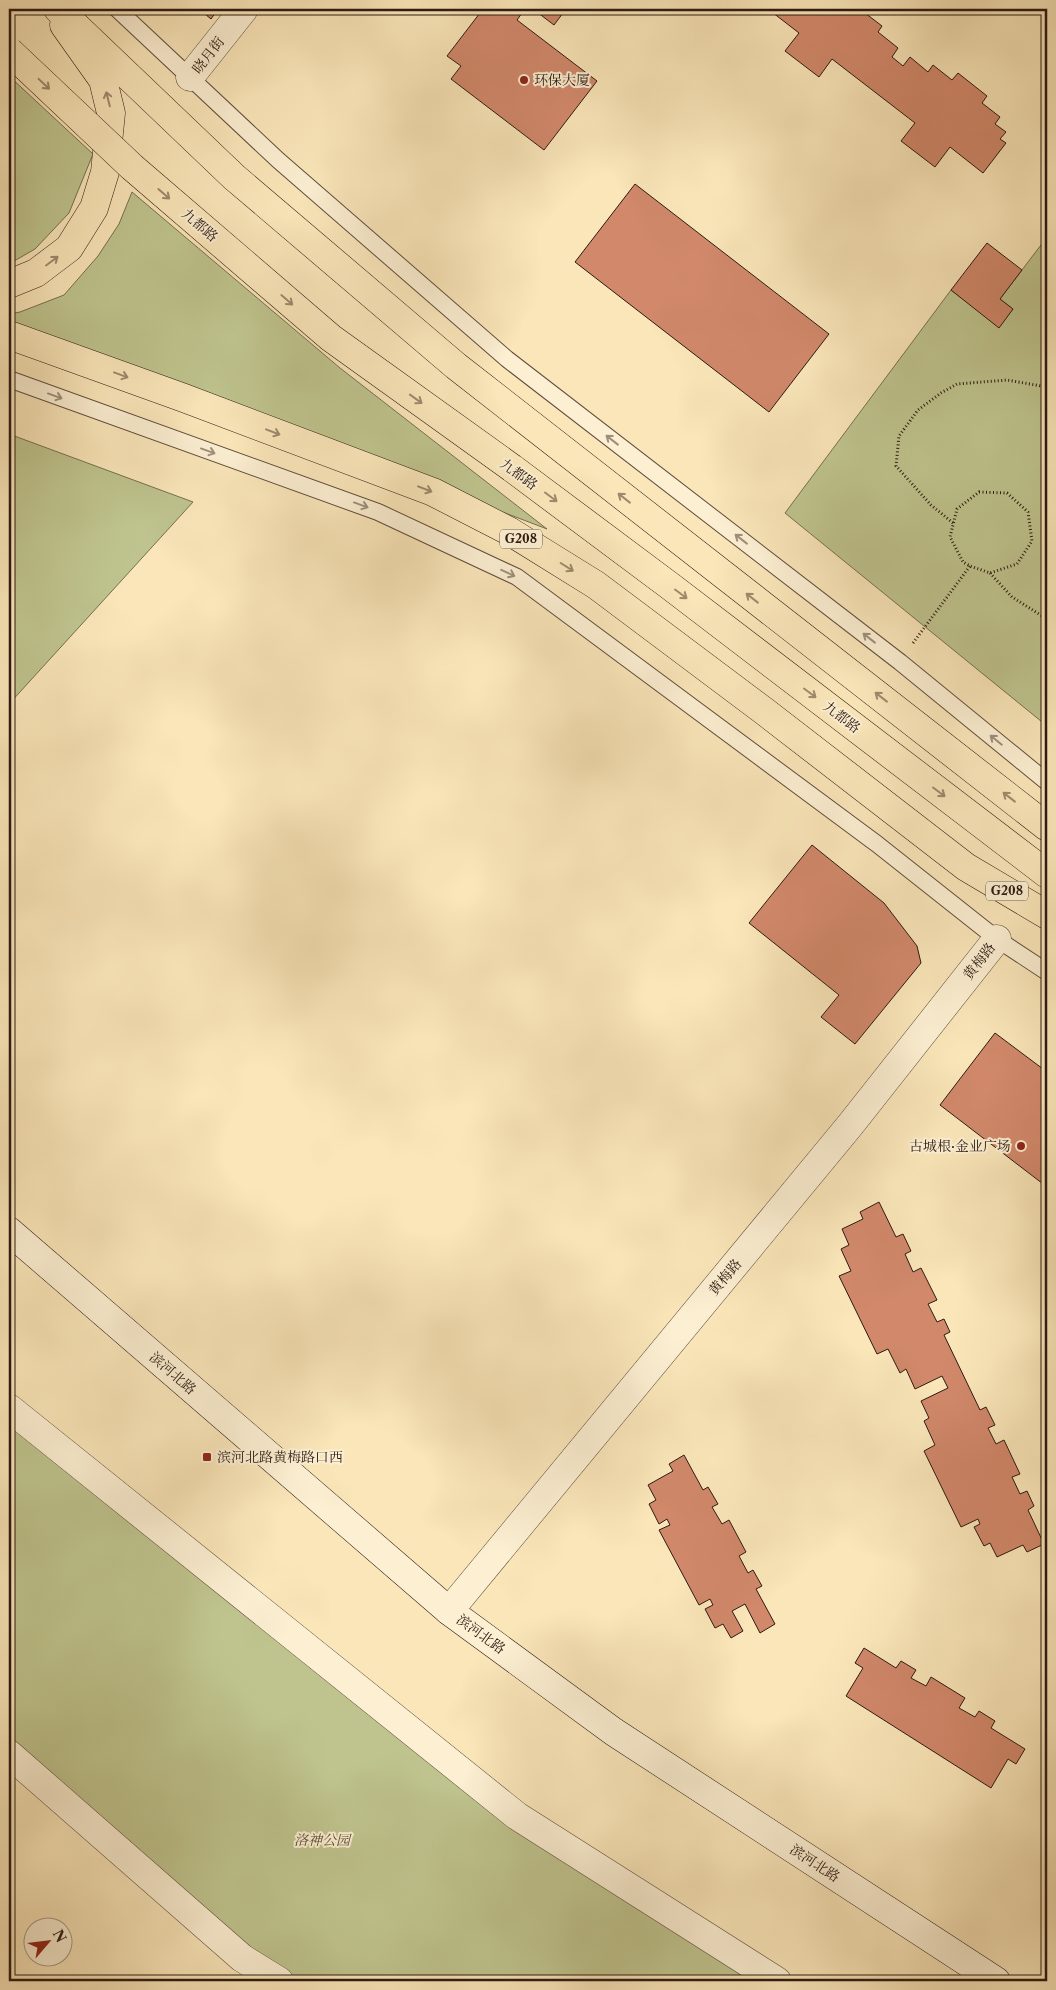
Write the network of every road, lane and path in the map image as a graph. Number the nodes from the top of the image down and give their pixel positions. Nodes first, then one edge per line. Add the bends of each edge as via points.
1 (51, 9) edge
2 (58, 9) edge
3 (117, 9) edge
4 (244, 9) edge
5 (9, 51) edge
6 (190, 77) junction
7 (9, 284) edge
8 (9, 335) edge
9 (9, 379) edge
10 (1047, 387) edge
11 (953, 523) junction
12 (970, 566) junction
13 (990, 573) junction
14 (1047, 619) edge
15 (900, 662) junction
16 (1047, 782) edge
17 (1047, 827) edge
18 (1047, 874) edge
19 (1047, 915) edge
20 (996, 939) junction
21 (1047, 972) edge
22 (9, 1231) edge
23 (9, 1408) edge
24 (449, 1611) junction
25 (9, 1754) edge
26 (278, 1981) edge
27 (777, 1981) edge
28 (996, 1981) edge

7 -> 1 main road via 36,273 69,248 94,208 105,172 111,112 103,80
17 -> 2 main road via 456,366 234,177
3 - 6 lane
4 - 6 street, 晓月街
5 -> 18 main road, 九都路, bridge via 132,167 331,338 670,586
15 -> 6 lane via 507,359 278,160
8 -> 19 main road, G208 via 433,492 509,531 596,585 966,867
9 -> 20 lane via 378,512 517,577 877,844
10 - 11 path via 1007,380 957,384 918,410 899,436 896,466 931,505
11 - 12 path via 950,537 963,562
11 - 13 path via 957,509 979,492 1007,493 1028,512 1032,541 1017,564
12 - 13 path
12 - 15 path
13 - 14 path via 1012,597
16 -> 15 lane
20 - 21 lane
20 - 24 street, 黄梅路 via 851,1124
22 - 24 street, 滨河北路
23 - 27 street via 517,1816
24 - 28 street, 滨河北路 via 614,1732
25 - 26 street via 242,1958

